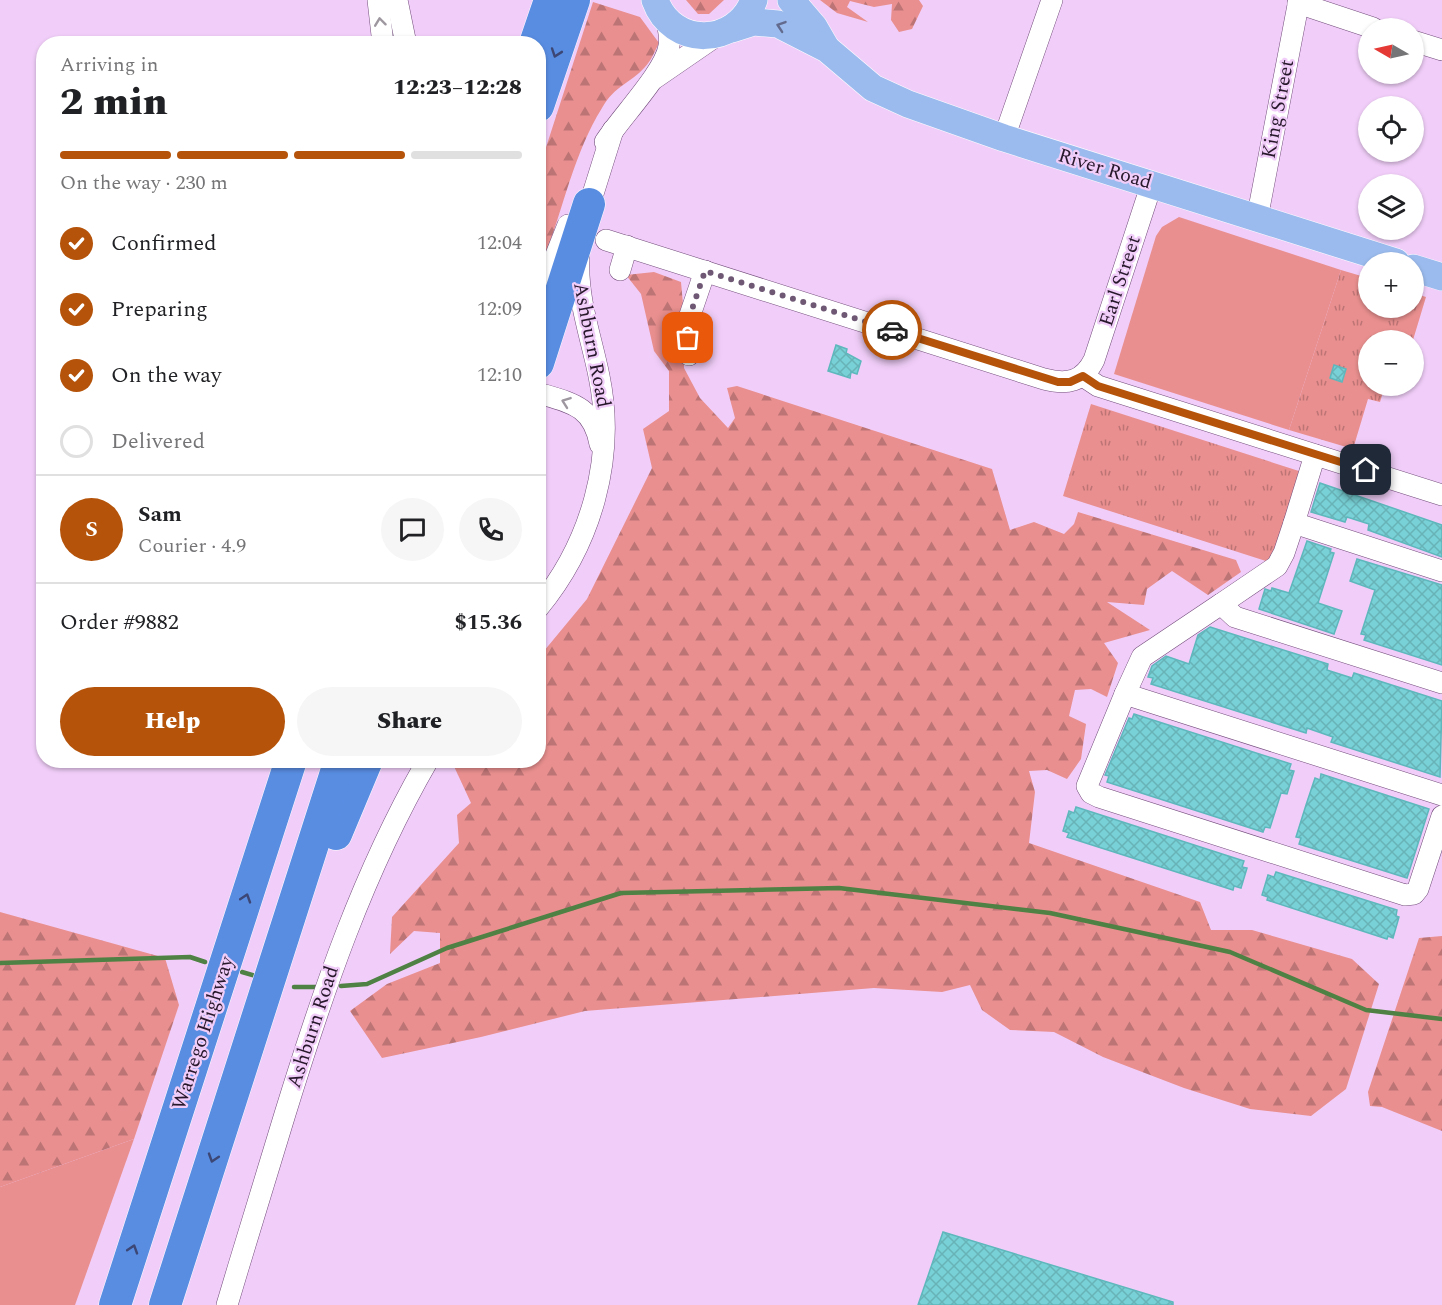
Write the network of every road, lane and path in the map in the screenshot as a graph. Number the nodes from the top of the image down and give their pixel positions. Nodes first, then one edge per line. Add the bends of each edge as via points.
1 (378, 0) edge
2 (397, 0) edge
3 (550, 0) edge
4 (574, 0) edge
5 (638, 0) edge
6 (754, 0) edge
7 (791, 0) edge
8 (1052, 0) edge
9 (1299, 2) edge
10 (662, 12) edge
11 (1358, 23) edge
12 (725, 31) junction
13 (382, 36) edge
14 (404, 36) edge
15 (538, 36) edge
16 (1424, 44) edge
17 (827, 49) junction
18 (1442, 50) edge
19 (653, 79) junction
20 (546, 82) edge
21 (613, 130) junction
22 (1004, 138) junction
23 (1152, 183) junction
24 (589, 204) junction
25 (1257, 219) junction
26 (606, 240) dead end
27 (627, 246) junction
28 (1364, 252) edge
29 (620, 270) dead end
30 (705, 271) junction
31 (1424, 272) edge
32 (1442, 278) edge
33 (546, 279) edge
34 (546, 338) edge
35 (689, 355) dead end
36 (1083, 376) junction
37 (546, 396) edge
38 (1316, 455) junction
39 (602, 457) junction
40 (1442, 495) edge
41 (1294, 523) junction
42 (1442, 571) edge
43 (546, 598) edge
44 (1221, 604) junction
45 (1442, 683) edge
46 (1125, 694) junction
47 (288, 768) edge
48 (337, 768) edge
49 (364, 768) edge
50 (424, 768) edge
51 (1442, 795) edge
52 (1442, 816) edge
53 (232, 1103) junction
54 (233, 1304) edge
55 (115, 1305) edge
56 (165, 1305) edge

13 -> 1 street
2 - 14 street
3 - 15 highway
4 -> 20 highway
5 - 10 main road
6 - 12 main road via 744,17
7 - 17 main road, River Road
8 - 22 street
9 - 11 street
9 - 25 street, King Street
10 - 12 main road, River Road via 694,36
10 - 19 street, Ashburn Road via 669,47
17 -> 12 main road, River Road via 773,23 747,23
12 - 19 street, Ashburn Road
16 - 18 street
17 - 22 main road, River Road via 862,81 887,96
19 - 21 street, Ashburn Road
21 - 24 street, Ashburn Road
21 - 33 street, Ashburn Road via 582,187
22 - 23 main road, River Road
23 - 25 main road, River Road
23 - 36 street, Earl Street via 1094,360
24 - 34 highway
24 - 39 street, Ashburn Road via 579,271 583,316 606,416
25 - 28 main road, River Road
26 - 27 street
27 - 29 street
27 - 30 street
30 - 35 street via 688,321
30 - 36 street via 1044,379 1070,382
31 - 32 main road
36 - 38 street via 1098,386
39 -> 37 street, Ashburn Road via 589,415 576,405
38 - 40 street
38 - 41 street
39 - 43 street, Ashburn Road via 594,504 582,540
41 - 42 street
41 - 44 street via 1277,566
44 - 45 street via 1235,616
44 - 46 street via 1142,657
46 - 51 street
46 - 52 street via 1088,780 1089,791 1098,797 1408,895 1418,889
55 -> 47 highway, Warrego Highway
48 - 53 highway
49 - 53 highway via 337,831 252,1076
50 - 54 street, Ashburn Road via 378,854 333,965
53 -> 56 highway

